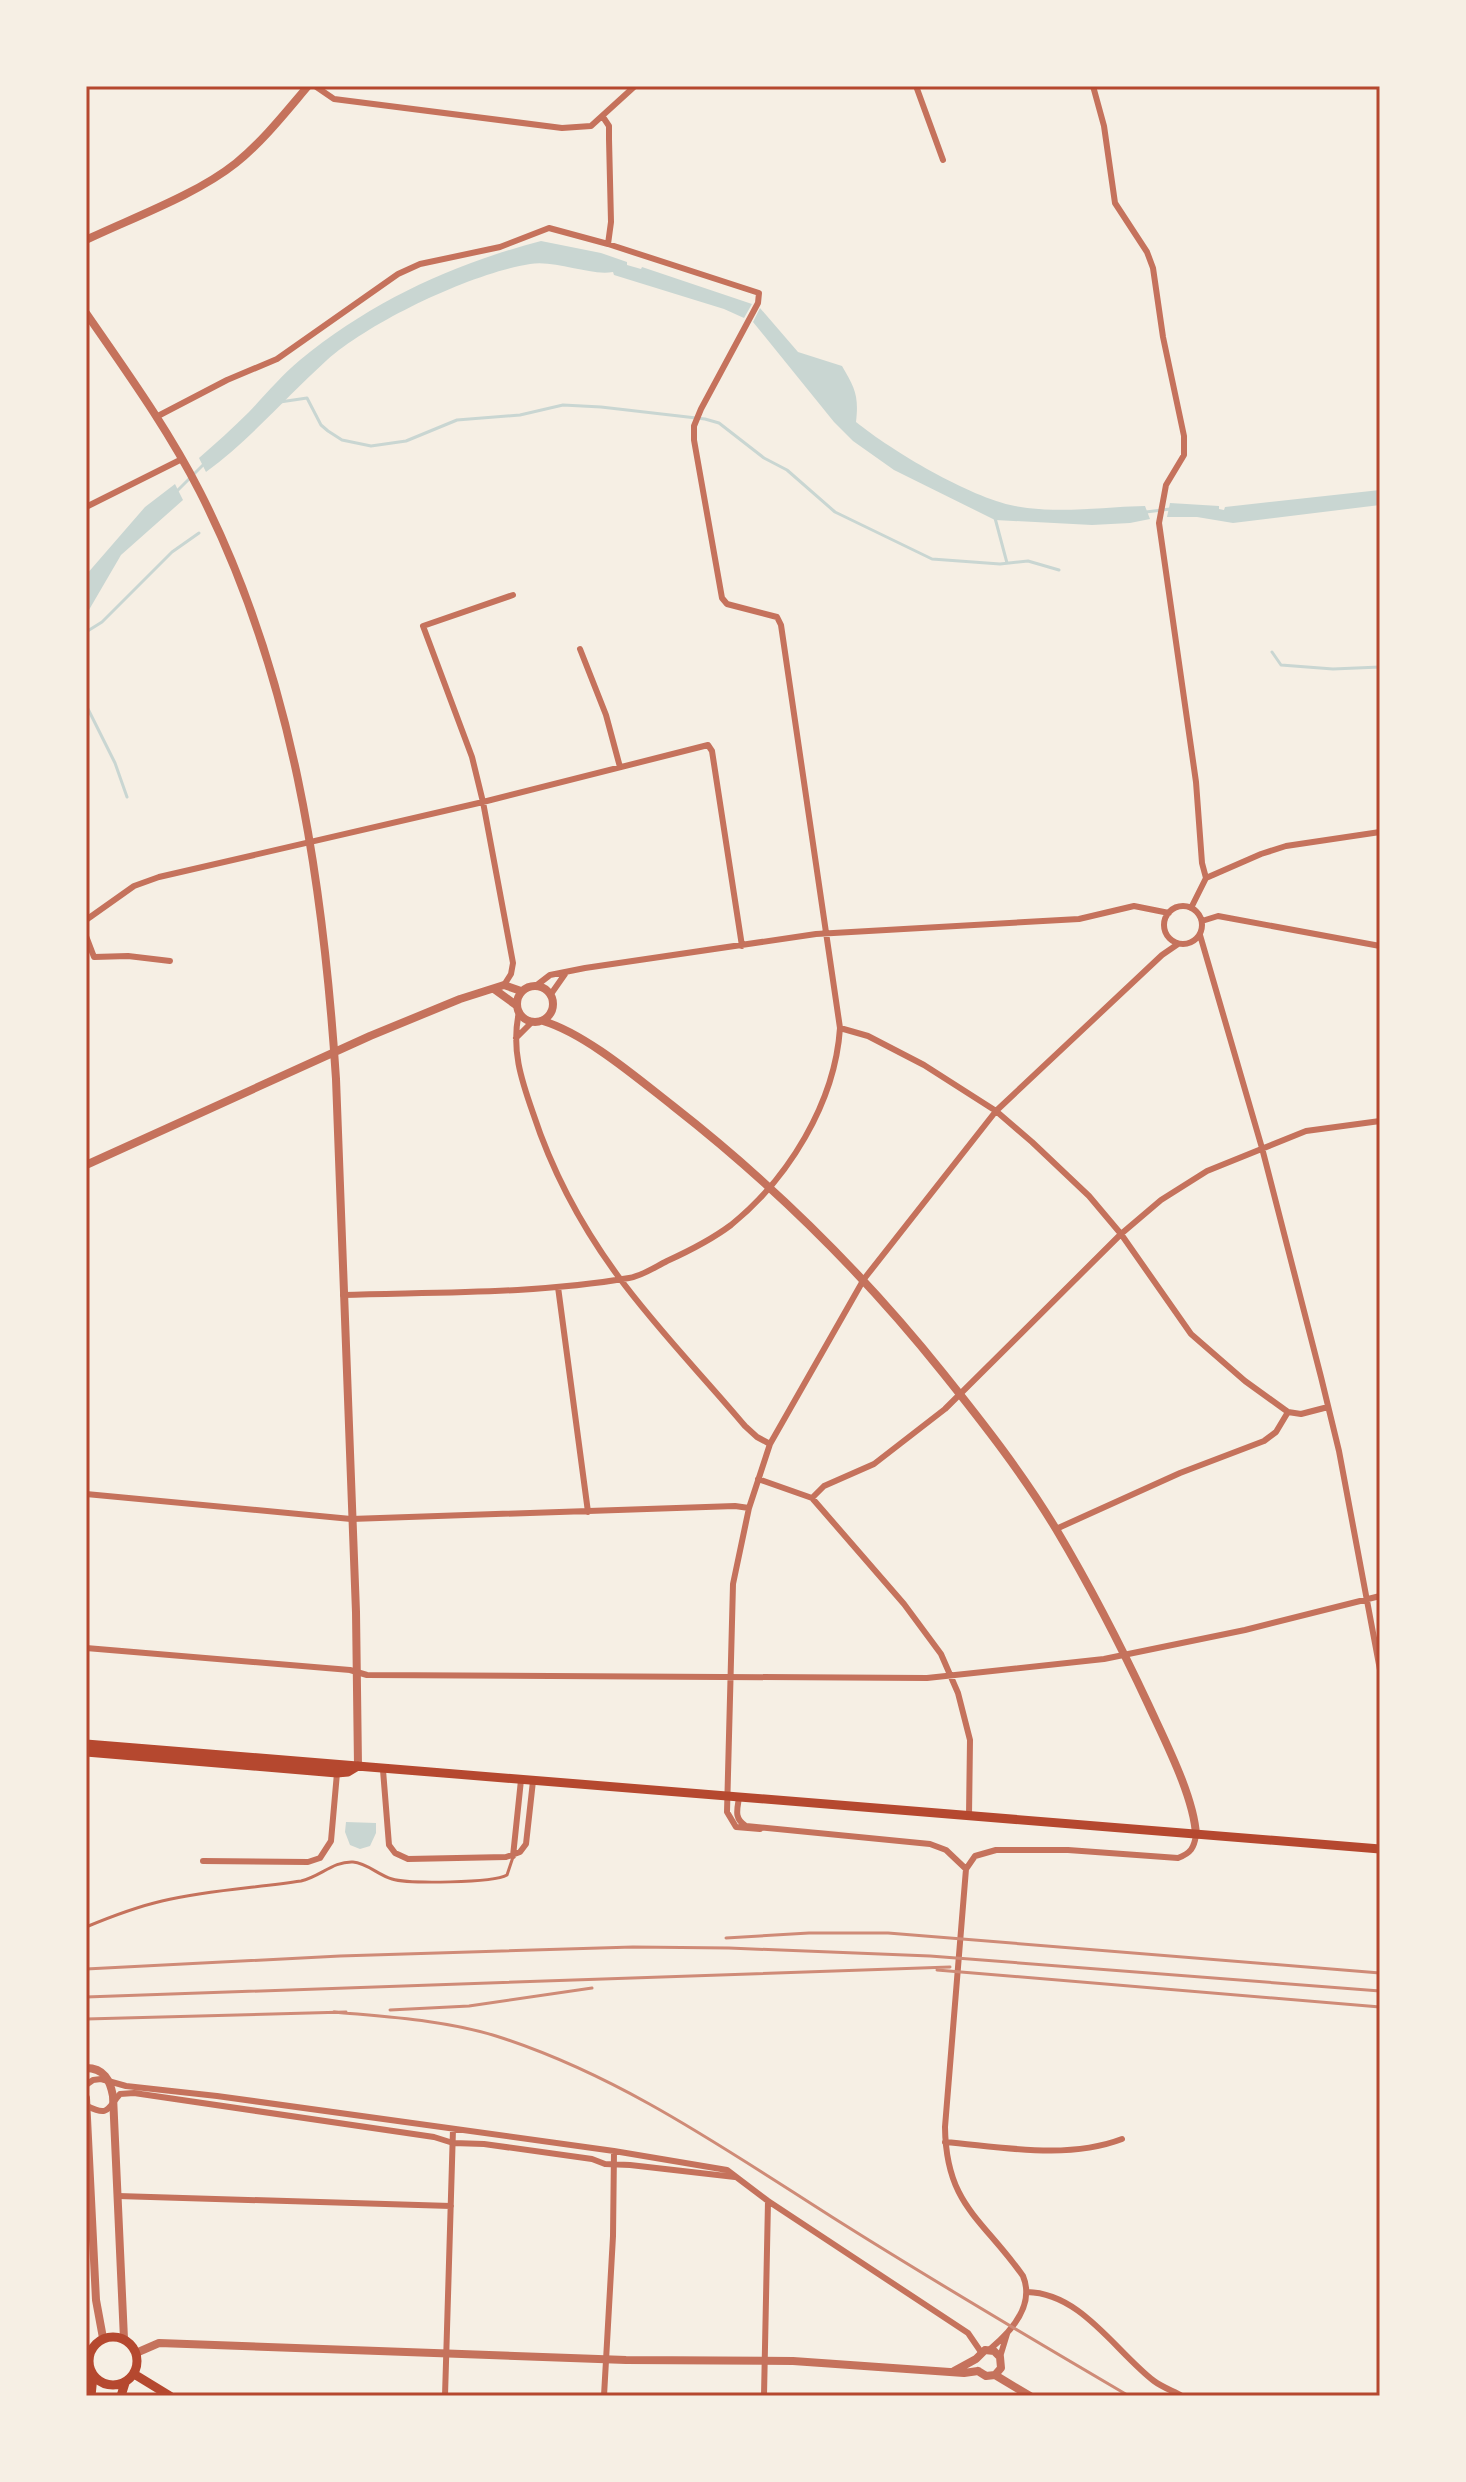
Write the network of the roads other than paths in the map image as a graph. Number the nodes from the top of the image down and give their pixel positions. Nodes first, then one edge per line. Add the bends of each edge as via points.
1 (308, 86) edge
2 (315, 86) edge
3 (635, 86) edge
4 (916, 86) edge
5 (1093, 86) edge
6 (603, 117) junction
7 (943, 160) dead end
8 (86, 240) edge
9 (608, 244) junction
10 (86, 313) edge
11 (156, 417) junction
12 (182, 459) junction
13 (86, 507) edge
14 (513, 595) dead end
15 (580, 649) dead end
16 (620, 767) junction
17 (483, 802) junction
18 (1380, 832) edge
19 (310, 842) junction
20 (1206, 878) junction
21 (1191, 908) junction
22 (1148, 909) junction
23 (1169, 913) junction
24 (86, 920) edge
25 (1202, 921) junction
26 (1164, 923) junction
27 (828, 934) junction
28 (1200, 935) junction
29 (86, 936) edge
30 (1168, 937) junction
31 (1178, 944) junction
32 (1189, 944) junction
33 (742, 946) junction
34 (1380, 946) edge
35 (1162, 955) junction
36 (1205, 955) junction
37 (170, 961) dead end
38 (565, 973) junction
39 (504, 985) junction
40 (537, 985) junction
41 (494, 989) junction
42 (521, 991) junction
43 (551, 994) junction
44 (518, 1008) junction
45 (553, 1010) junction
46 (543, 1021) junction
47 (532, 1022) junction
48 (562, 1026) junction
49 (840, 1028) junction
50 (516, 1038) junction
51 (335, 1053) junction
52 (996, 1111) junction
53 (1380, 1121) edge
54 (1262, 1148) junction
55 (86, 1165) edge
56 (771, 1186) junction
57 (1121, 1234) junction
58 (619, 1279) junction
59 (864, 1279) junction
60 (558, 1287) junction
61 (343, 1295) junction
62 (960, 1394) junction
63 (1328, 1407) junction
64 (1288, 1412) junction
65 (770, 1444) junction
66 (758, 1479) junction
67 (86, 1494) edge
68 (812, 1498) junction
69 (749, 1508) junction
70 (588, 1512) junction
71 (351, 1519) junction
72 (1056, 1529) junction
73 (1380, 1596) edge
74 (1367, 1600) junction
75 (86, 1648) edge
76 (1125, 1655) junction
77 (1380, 1670) edge
78 (357, 1673) junction
79 (951, 1675) junction
80 (729, 1678) junction
81 (86, 1744) edge
82 (86, 1752) edge
83 (358, 1766) junction
84 (337, 1769) junction
85 (383, 1770) junction
86 (521, 1780) junction
87 (533, 1781) junction
88 (727, 1798) junction
89 (739, 1798) junction
90 (969, 1816) junction
91 (735, 1822) junction
92 (1196, 1835) junction
93 (1380, 1849) edge
94 (513, 1856) junction
95 (203, 1861) dead end
96 (966, 1869) junction
97 (86, 1927) edge
98 (86, 2068) edge
99 (111, 2083) junction
100 (86, 2085) edge
101 (217, 2096) junction
102 (86, 2098) edge
103 (114, 2105) junction
104 (216, 2105) junction
105 (87, 2106) edge
106 (301, 2112) junction
107 (453, 2129) junction
108 (1122, 2139) dead end
109 (945, 2142) junction
110 (453, 2143) junction
111 (614, 2151) junction
112 (614, 2165) junction
113 (735, 2177) junction
114 (118, 2196) junction
115 (768, 2201) junction
116 (89, 2202) edge
117 (451, 2206) junction
118 (1027, 2292) junction
119 (1007, 2334) junction
120 (103, 2338) junction
121 (124, 2339) junction
122 (89, 2346) edge
123 (136, 2353) junction
124 (446, 2354) junction
125 (982, 2354) junction
126 (1000, 2357) junction
127 (605, 2359) junction
128 (763, 2361) junction
129 (953, 2371) junction
130 (978, 2371) junction
131 (998, 2371) junction
132 (134, 2374) junction
133 (93, 2376) junction
134 (125, 2383) junction
135 (91, 2396) edge
136 (121, 2396) edge
137 (170, 2396) edge
138 (445, 2396) edge
139 (604, 2396) edge
140 (764, 2396) edge
141 (1030, 2396) edge
142 (1182, 2396) edge

1 - 8 street via 235,164
2 - 6 street via 334,99 562,128 591,126
3 - 6 street
4 - 7 street
5 - 20 street via 1115,203 1153,268 1184,436 1184,455 1166,485 1159,523
6 - 9 street via 609,126
9 - 11 street via 549,228 500,247 420,264 277,359
9 - 27 street via 759,293 694,426 694,440 722,598 727,604 777,617 781,625
10 - 11 street
11 - 12 street
12 - 13 street
12 - 19 street via 235,569 271,669
14 - 17 street via 423,626 472,757
15 - 16 street
16 - 17 street
16 - 33 street via 708,745
17 - 19 street
17 - 39 street via 513,963
18 - 20 street via 1286,846
19 - 24 street via 159,877 134,886
19 - 51 street
20 - 21 street
21 - 23 street
21 - 25 street
22 - 23 street
22 - 26 street
22 - 27 street via 1134,906 1079,919
23 - 26 street
25 - 28 street
25 - 34 street via 1218,916
26 - 30 street
27 - 33 street
27 - 49 street
28 - 32 street
28 - 36 street
29 - 37 street via 94,957
30 - 31 street
30 - 35 street
31 - 32 street
31 - 35 street
32 - 36 street
33 - 38 street
35 - 52 street
36 - 54 street
38 - 40 street via 550,975
38 - 43 street
39 - 41 street
39 - 42 street
40 - 42 street
40 - 43 street
41 - 44 street
41 - 51 street
42 - 44 street
43 - 45 street
44 - 47 street
44 - 50 street
45 - 46 street
45 - 48 street
46 - 47 street
46 - 48 street
47 - 50 street
48 - 56 street via 634,1076
49 - 52 street via 924,1065
49 - 56 street via 839,1050 809,1129
50 - 58 street via 519,1072 539,1132 577,1211
51 - 55 street
51 - 61 street
52 - 57 street via 1057,1164
52 - 59 street
53 - 54 street via 1306,1131
54 - 57 street via 1207,1171
54 - 63 street
56 - 58 street via 730,1225 697,1247
56 - 59 street
57 - 62 street
57 - 64 street via 1191,1334
58 - 60 street
58 - 65 street via 745,1426
59 - 62 street
59 - 65 street
60 - 61 street
60 - 70 street
61 - 71 street
62 - 68 street via 874,1464 824,1486
62 - 72 street
63 - 64 street
63 - 74 street
64 - 72 street via 1264,1441
65 - 66 street
66 - 68 street
66 - 69 street
67 - 71 street
68 - 79 street via 904,1604
69 - 70 street
69 - 80 street via 733,1584
70 - 71 street
71 - 78 street
72 - 76 street
73 - 74 street
74 - 76 street
74 - 77 street
75 - 78 street
76 - 79 street
76 - 92 street via 1168,1748
78 - 80 street
78 - 83 street
79 - 80 street
79 - 90 street via 970,1740
80 - 88 street
81 - 84 main road
82 - 84 main road
83 - 84 main road
83 - 85 main road
84 - 95 street via 331,1841 320,1858
85 - 86 main road
85 - 94 street via 392,1850 408,1859
86 - 87 main road
86 - 94 street
87 - 88 main road
87 - 94 street via 526,1844
88 - 89 main road
88 - 91 street via 727,1812
89 - 90 main road
89 - 91 street
90 - 92 main road
91 - 96 street via 760,1829 930,1844 946,1850
92 - 93 main road
92 - 96 street via 1189,1853 1178,1858 996,1850 975,1856
94 - 97 lane via 512,1867 500,1879 408,1882 369,1866 337,1863 304,1880 160,1901
96 - 109 street
98 - 99 street via 103,2073
99 - 100 street via 97,2079
99 - 101 street
99 - 103 street
101 - 104 street
101 - 106 street
102 - 105 street
103 - 104 street via 124,2093
103 - 105 street via 99,2112
103 - 114 street
104 - 106 street
105 - 116 street
106 - 107 street
106 - 110 street
107 - 110 street
107 - 111 street
108 - 109 street via 1098,2148 1062,2151
109 - 118 street via 959,2196 1018,2269
110 - 112 street
110 - 117 street
111 - 112 street
111 - 113 street via 712,2166
112 - 113 street
112 - 127 street
113 - 115 street
114 - 117 street
114 - 121 street
115 - 125 street via 968,2333
115 - 128 street
116 - 120 street
117 - 124 street
118 - 119 street via 1024,2308
118 - 142 street via 1050,2296 1081,2313 1156,2383
119 - 125 street
119 - 126 street
120 - 121 main road
120 - 122 main road
121 - 123 main road
122 - 133 main road
123 - 124 street via 159,2343
123 - 132 main road
124 - 127 street
124 - 138 street
125 - 126 street
125 - 129 street
125 - 130 street
126 - 131 street
127 - 128 street
127 - 139 street
128 - 129 street
128 - 140 street
129 - 130 street
130 - 131 street via 986,2376
131 - 141 street
132 - 134 main road
132 - 137 main road
133 - 134 main road via 108,2386
133 - 135 main road
134 - 136 main road

